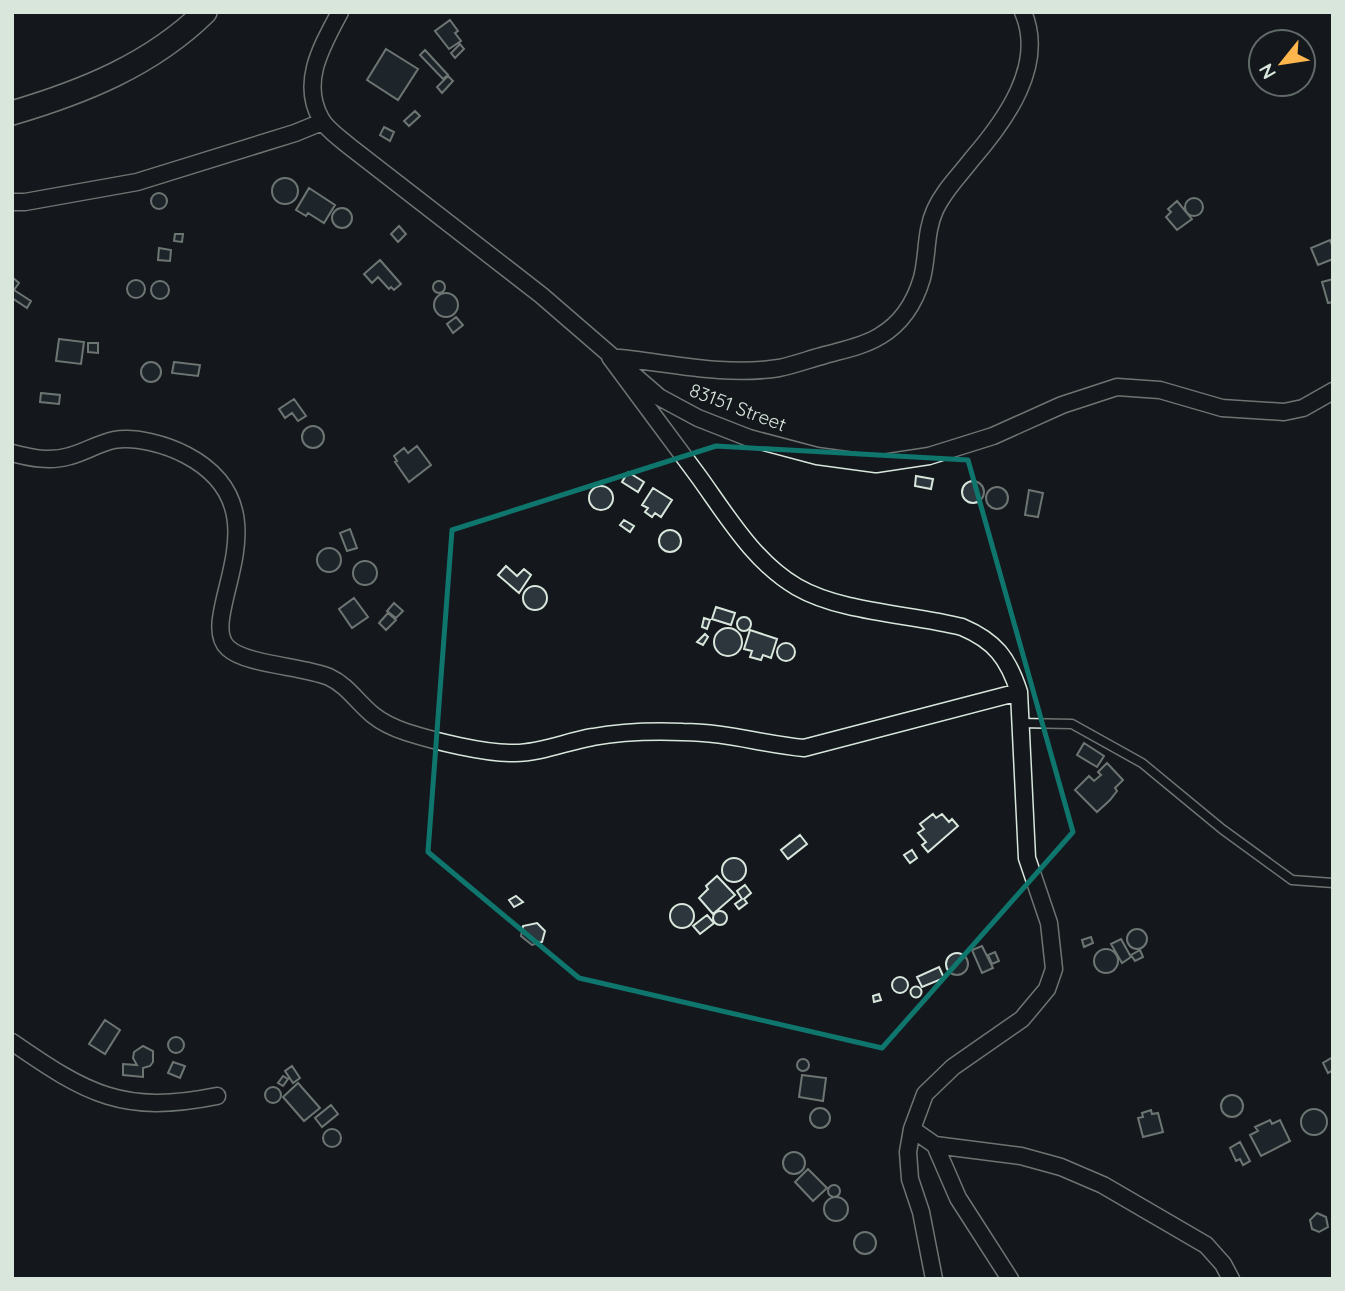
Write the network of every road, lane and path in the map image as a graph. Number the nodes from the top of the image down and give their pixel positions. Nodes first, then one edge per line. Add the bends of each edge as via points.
1 (205, 12) edge
2 (340, 12) edge
3 (1023, 12) edge
4 (12, 113) edge
5 (322, 122) junction
6 (12, 202) edge
7 (610, 357) junction
8 (1333, 391) edge
9 (12, 453) edge
10 (1018, 692) junction
11 (1019, 723) junction
12 (1333, 883) edge
13 (12, 1042) edge
14 (217, 1096) dead end
15 (912, 1129) junction
16 (935, 1145) junction
17 (934, 1279) edge
18 (1010, 1279) edge
19 (1231, 1279) edge

1 - 4 main road via 137,65 62,98
2 - 5 street via 313,71 312,87
3 - 7 street via 1030,43 1026,74 1010,108 935,210 922,277 908,311 896,325 853,347 779,368 714,370
5 - 6 street via 137,182
5 - 7 street, 83151 Street via 541,295
7 - 8 street, 83151 Street via 659,397 698,418 817,456 876,464 929,456 993,436 1117,387 1160,390 1243,412 1303,408
7 - 10 street via 728,517 773,570 822,598 943,622 978,634 1009,663
9 - 10 street via 35,459 68,457 128,439 157,444 199,462 228,497 237,531 237,550 219,624 225,645 237,655 330,677 373,715 409,733 515,753 595,736 684,732 804,748
10 - 11 street
11 - 12 lane via 1072,724 1142,763 1292,880
11 - 15 street via 1027,858 1049,923 1054,969 1047,989 1022,1019 936,1081 925,1094
13 - 14 street via 87,1090 132,1102 188,1102
15 - 16 street
15 - 17 street via 908,1152 911,1179
16 - 18 street via 958,1198
16 - 19 street via 1021,1156 1103,1185 1206,1245

